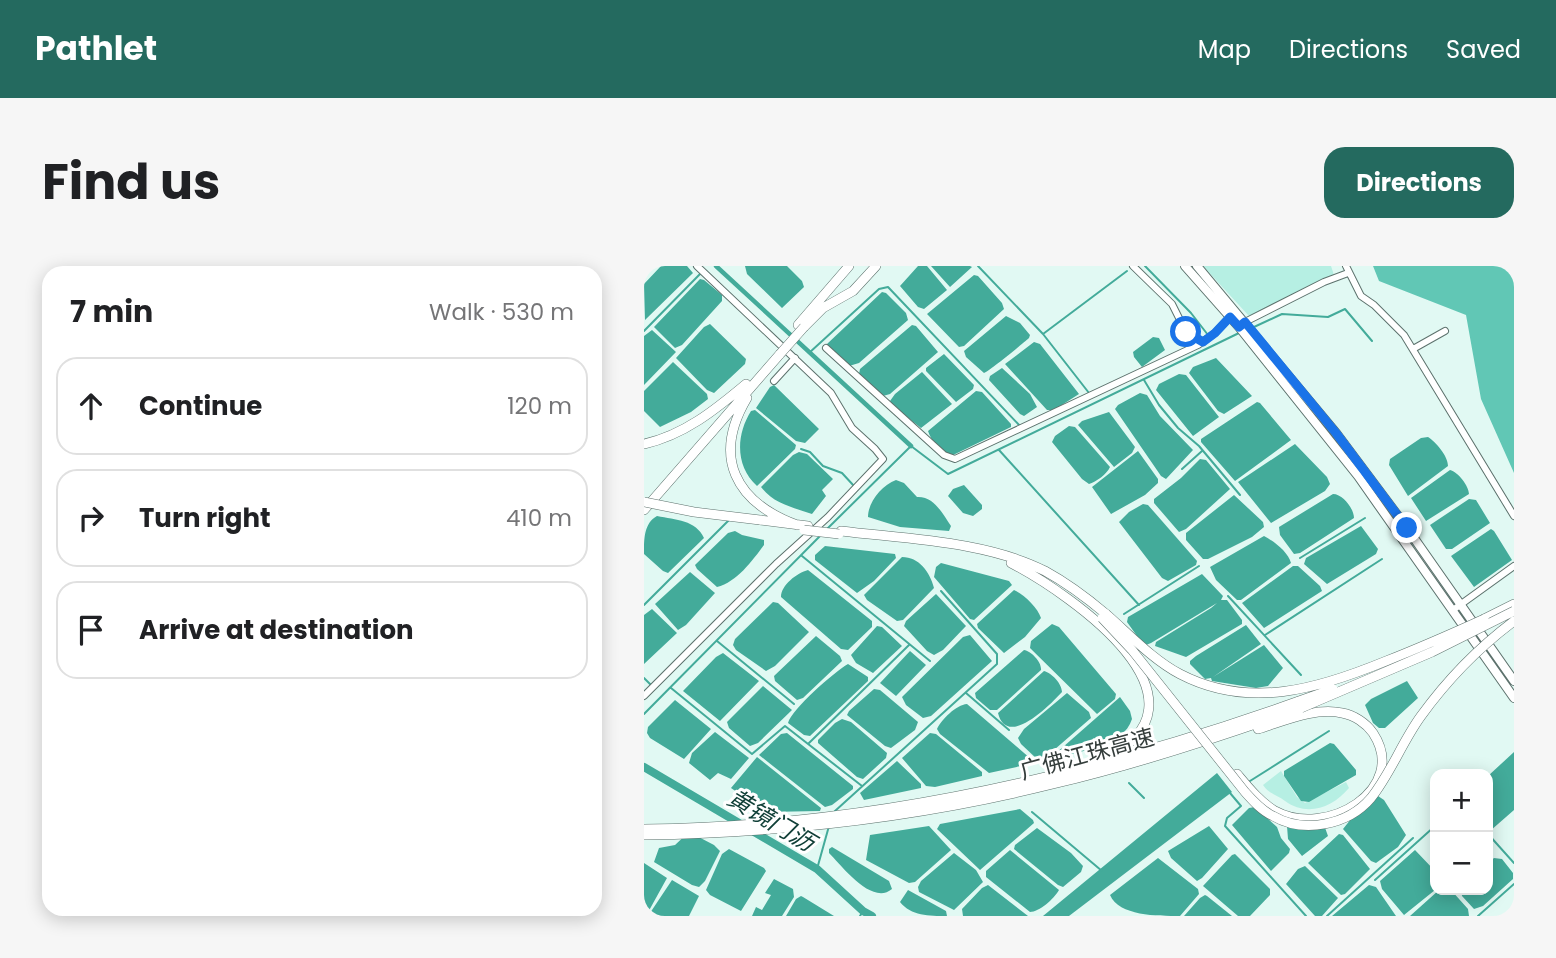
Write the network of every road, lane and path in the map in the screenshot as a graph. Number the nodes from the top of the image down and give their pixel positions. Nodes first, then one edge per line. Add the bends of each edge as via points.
1 (698, 266) edge
2 (849, 266) edge
3 (876, 266) edge
4 (1133, 266) edge
5 (1185, 266) edge
6 (1197, 266) edge
7 (1347, 269) edge
8 (1230, 317) junction
9 (1242, 324) junction
10 (801, 326) junction
11 (1445, 331) dead end
12 (1203, 342) junction
13 (826, 348) dead end
14 (1413, 349) junction
15 (778, 352) junction
16 (795, 358) junction
17 (758, 378) junction
18 (774, 381) dead end
19 (746, 384) junction
20 (644, 444) edge
21 (644, 505) edge
22 (1514, 516) edge
23 (803, 527) junction
24 (840, 532) junction
25 (1514, 566) edge
26 (1514, 604) edge
27 (1457, 607) junction
28 (1514, 611) edge
29 (1102, 618) junction
30 (1484, 620) junction
31 (1514, 621) edge
32 (1514, 681) edge
33 (644, 696) edge
34 (1514, 698) edge
35 (1301, 708) junction
36 (1067, 773) junction
37 (851, 817) junction
38 (644, 829) edge
39 (666, 832) junction
40 (644, 835) edge

1 - 16 street
2 - 10 highway
3 - 10 highway via 853,290
4 - 12 street via 1172,304 1186,332
5 - 8 main road
6 - 9 main road
7 - 9 street
7 - 14 street via 1361,296
8 - 9 main road
8 - 12 street
9 - 27 main road
10 - 15 highway
11 - 14 street
12 - 13 street via 955,459 944,455
14 - 22 street
15 - 17 highway
15 - 19 highway
16 - 18 street
16 - 33 street via 831,393 852,428 883,459
17 - 21 highway
17 - 23 highway via 733,426 732,460 742,486 757,505
19 - 20 highway via 696,423
19 - 21 highway
21 - 23 highway, bridge via 680,514
23 - 24 highway, bridge
24 - 29 highway via 1011,564 1059,585
24 - 29 highway via 943,543 1016,559 1055,577
25 - 27 street
26 - 30 highway, 广佛江珠高速
27 - 32 main road
27 - 34 main road
28 - 35 highway, 广佛江珠高速, bridge
29 - 30 highway, bridge via 1179,674 1216,688 1261,695 1293,692 1355,674
29 - 31 highway, bridge via 1258,806 1286,822 1316,825 1343,818 1370,800 1413,727 1446,683
29 - 35 highway, bridge via 1262,801 1293,817 1330,818 1358,803 1372,788 1380,770 1379,747 1368,727 1351,716
29 - 36 highway, bridge via 1138,668 1148,707 1141,728 1128,745
30 - 35 highway, 广佛江珠高速, bridge
35 - 36 highway, 广佛江珠高速
35 - 37 highway, 广佛江珠高速 via 1208,741 1052,785 962,803
36 - 37 highway, 广佛江珠高速
37 - 39 highway, 广佛江珠高速 via 787,828
38 - 39 highway, 广佛江珠高速
39 - 40 highway, 广佛江珠高速

